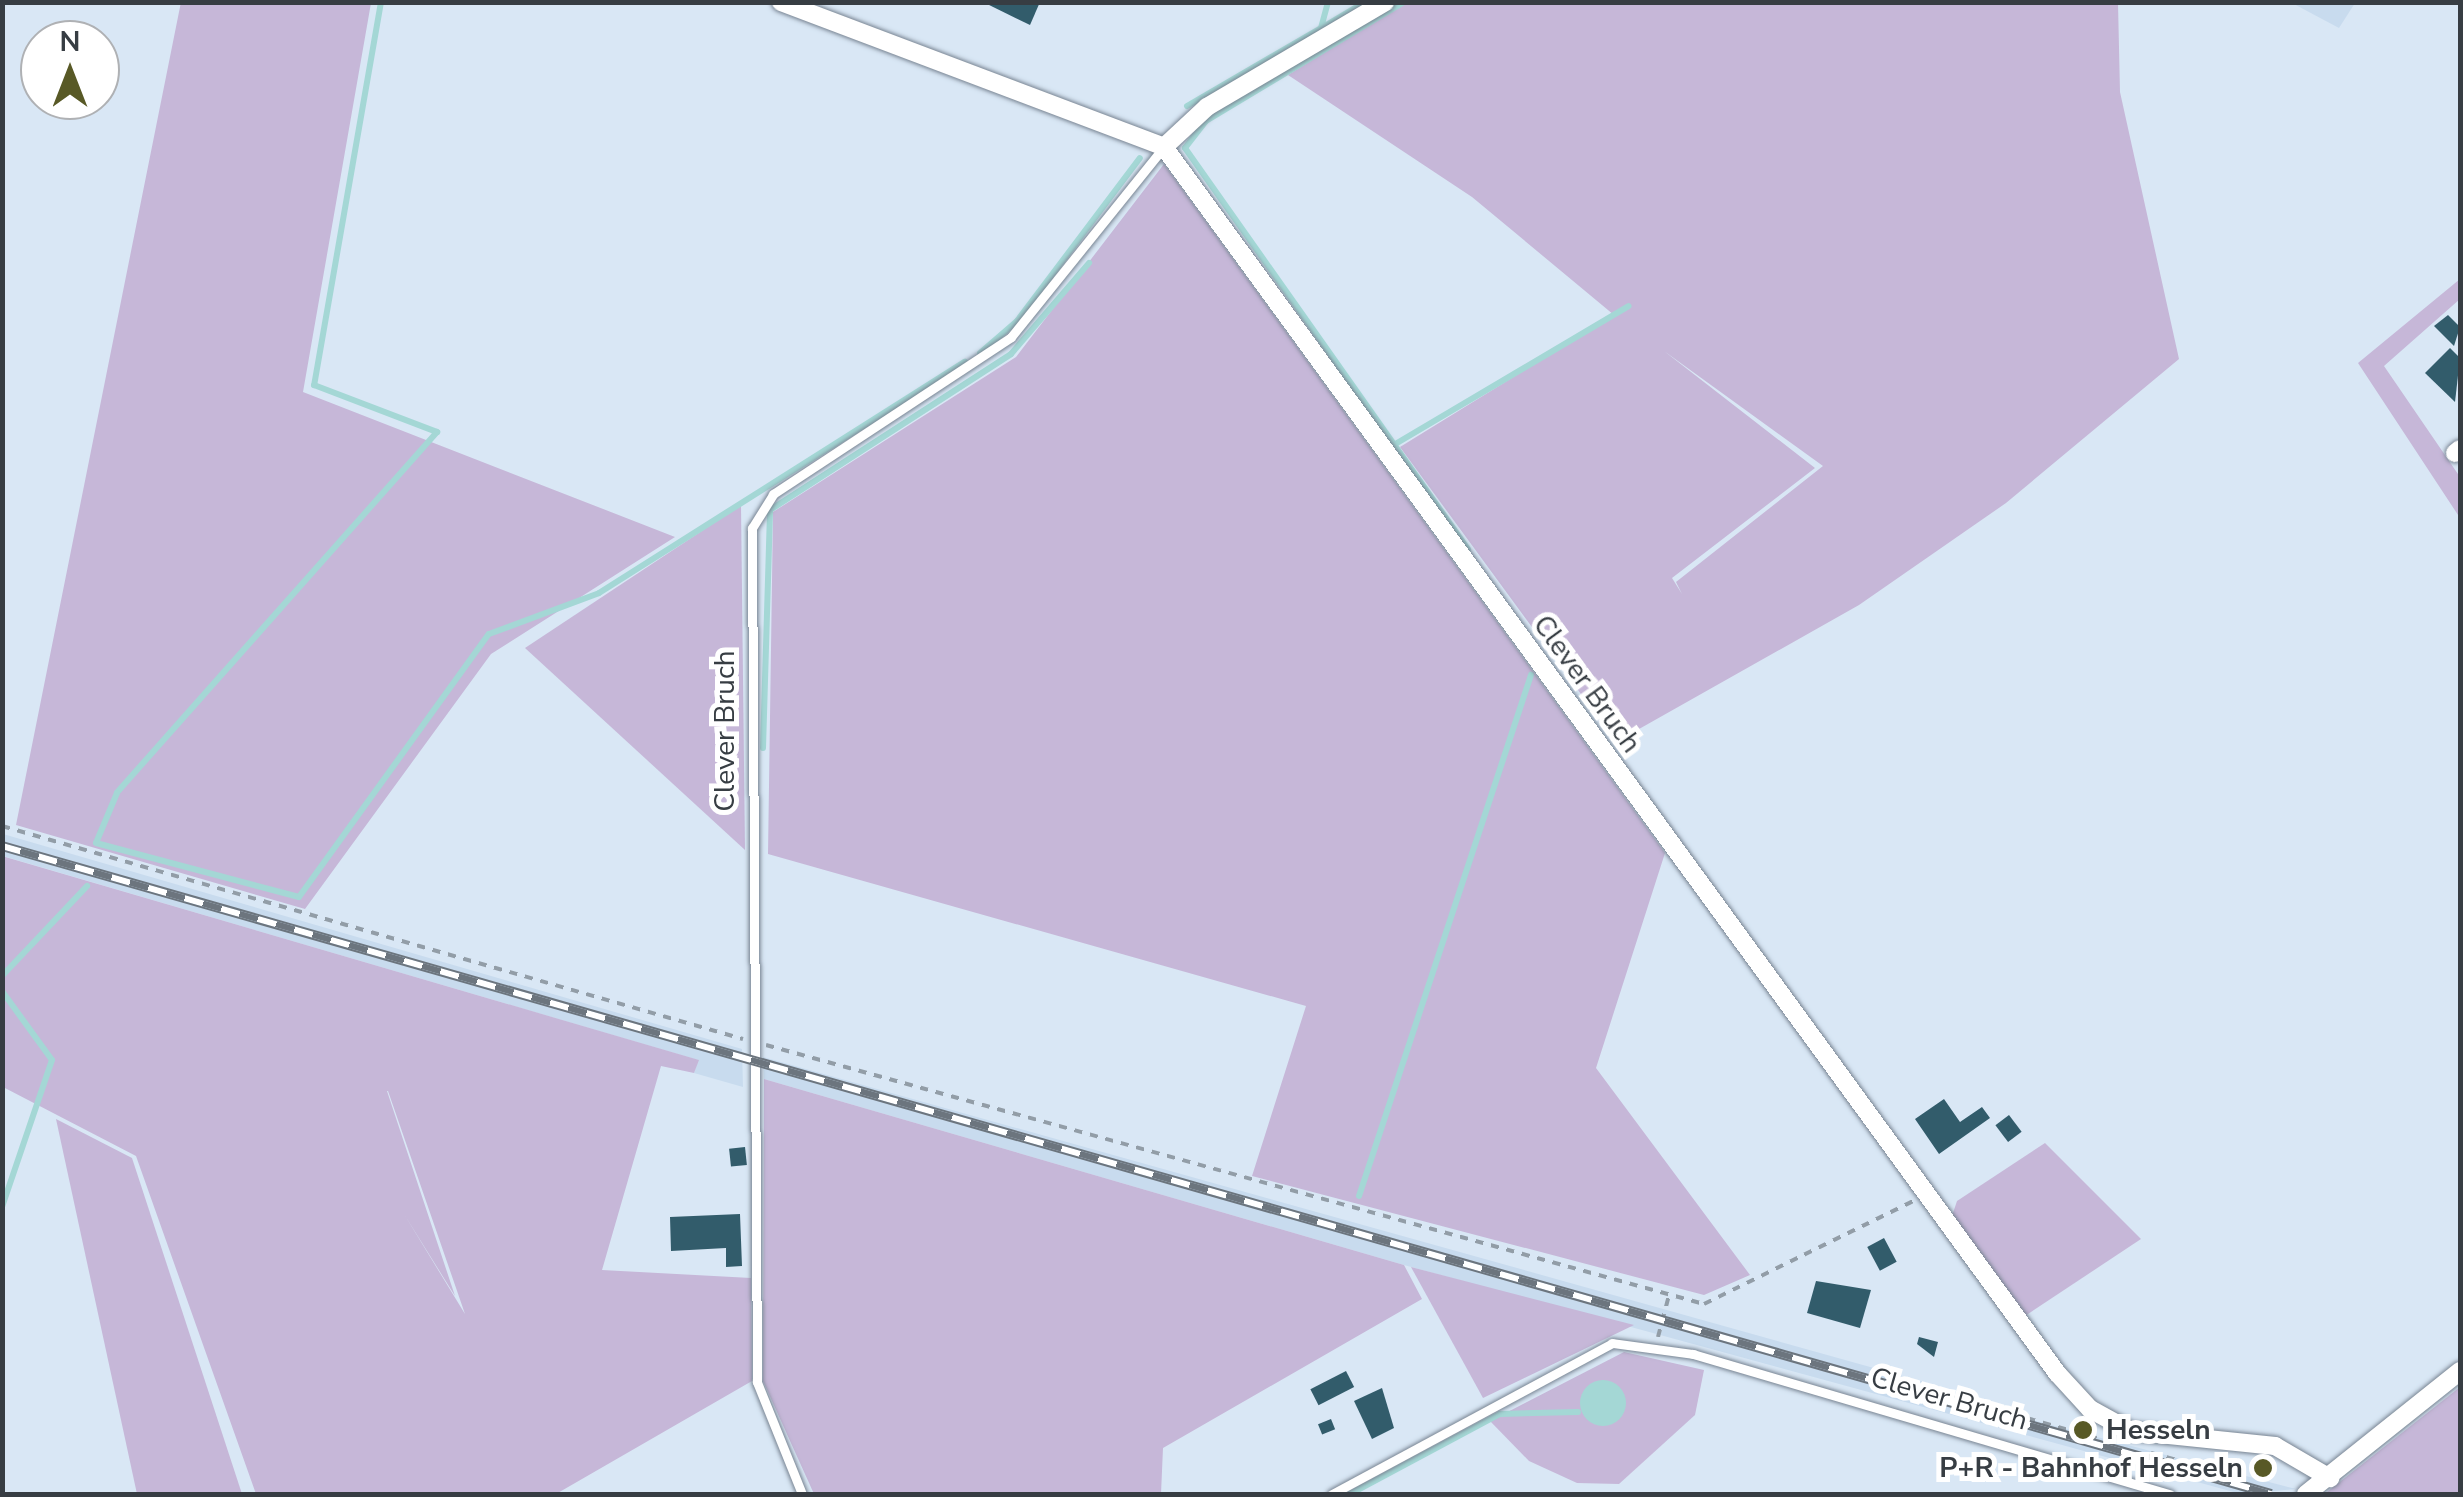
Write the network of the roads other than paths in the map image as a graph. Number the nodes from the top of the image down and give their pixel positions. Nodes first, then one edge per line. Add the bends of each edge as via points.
1 (781, 2) edge
2 (1386, 2) edge
3 (1164, 147) junction
4 (2460, 1371) edge
5 (2330, 1478) junction
6 (802, 1494) edge
7 (1332, 1494) edge
8 (2170, 1494) edge
9 (2306, 1494) edge

1 - 3 street
2 - 3 street, Clever Bruch via 1207,106
3 - 5 street, Clever Bruch via 1929,1199 2090,1409 2173,1441 2275,1446
3 - 6 lane, Clever Bruch via 1011,337 757,511 757,1382
4 - 5 street
5 - 9 street
7 - 8 lane, Clever Bruch via 1612,1343 1656,1346

